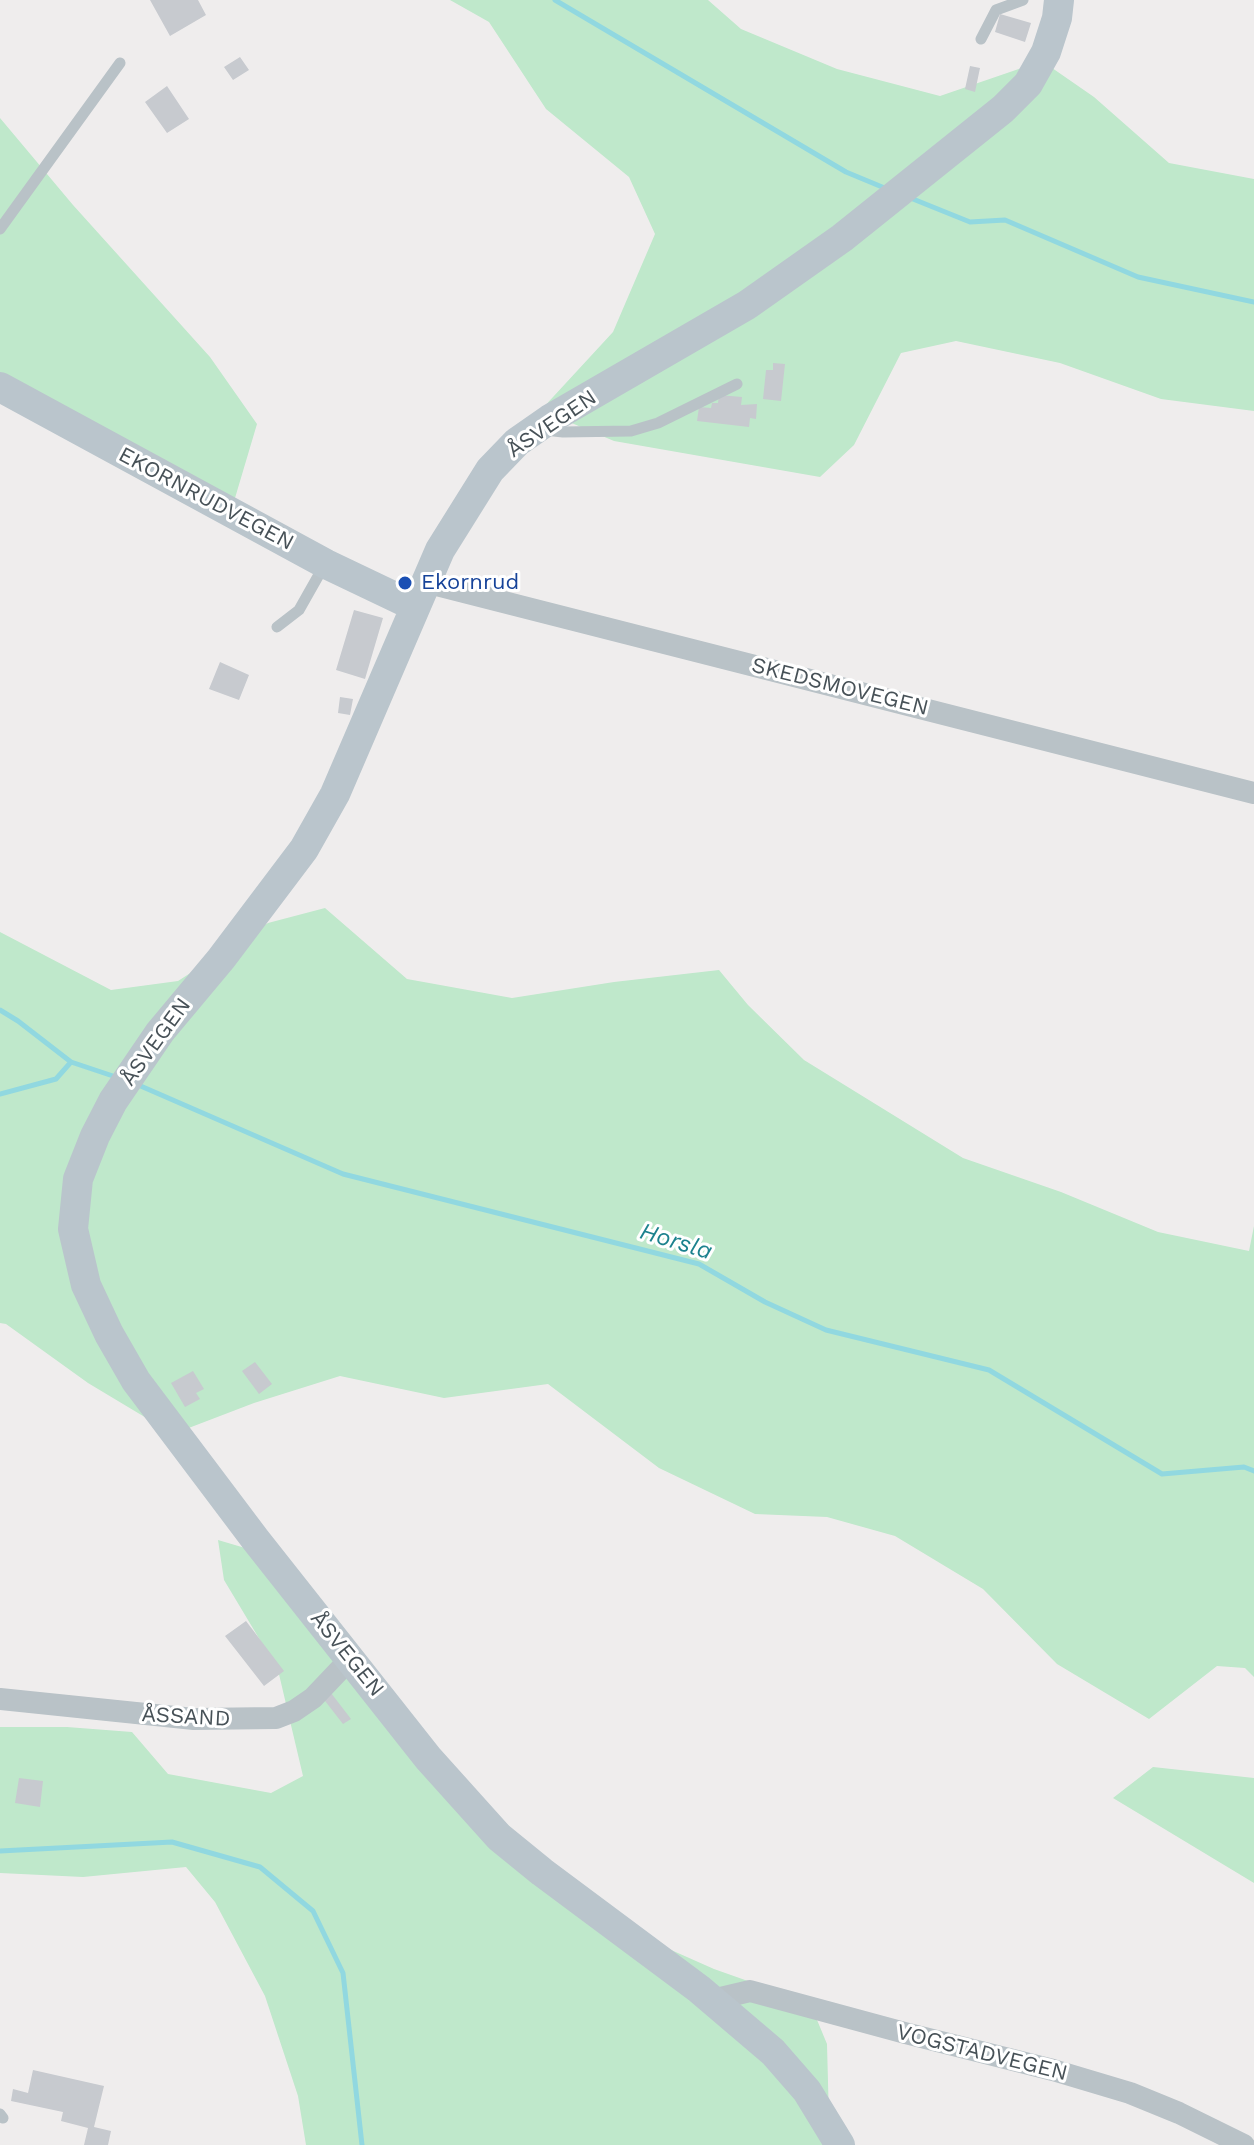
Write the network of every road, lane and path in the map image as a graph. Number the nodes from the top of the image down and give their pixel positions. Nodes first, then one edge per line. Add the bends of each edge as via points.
1 (1059, 0) edge
2 (1018, 1) edge
3 (981, 39) dead end
4 (120, 63) dead end
5 (0, 229) edge
6 (737, 384) dead end
7 (0, 387) edge
8 (536, 429) junction
9 (326, 564) junction
10 (420, 594) junction
11 (277, 627) dead end
12 (1254, 793) edge
13 (351, 1658) junction
14 (0, 1699) edge
15 (712, 2000) junction
16 (840, 2145) edge
17 (1244, 2145) edge

1 - 8 main road, ÅSVEGEN via 1046,52 1028,84 1003,109 842,238 747,305
2 - 3 lane via 996,10
4 - 5 lane
6 - 8 lane via 631,431
7 - 9 main road, EKORNRUDVEGEN
8 - 10 main road, ÅSVEGEN via 490,470
9 - 10 main road, EKORNRUDVEGEN
9 - 11 lane via 299,610
10 - 12 street, SKEDSMOVEGEN
10 - 13 main road, ÅSVEGEN via 335,794 304,849 160,1032 113,1101 78,1179 73,1229 86,1285 136,1381
13 - 14 street, ÅSSAND via 313,1698 276,1718 194,1719
13 - 15 main road, ÅSVEGEN via 428,1758 499,1837
15 - 16 main road, ÅSVEGEN via 773,2052 807,2091
15 - 17 street, VOGSTADVEGEN via 750,1991 1053,2070 1130,2093

